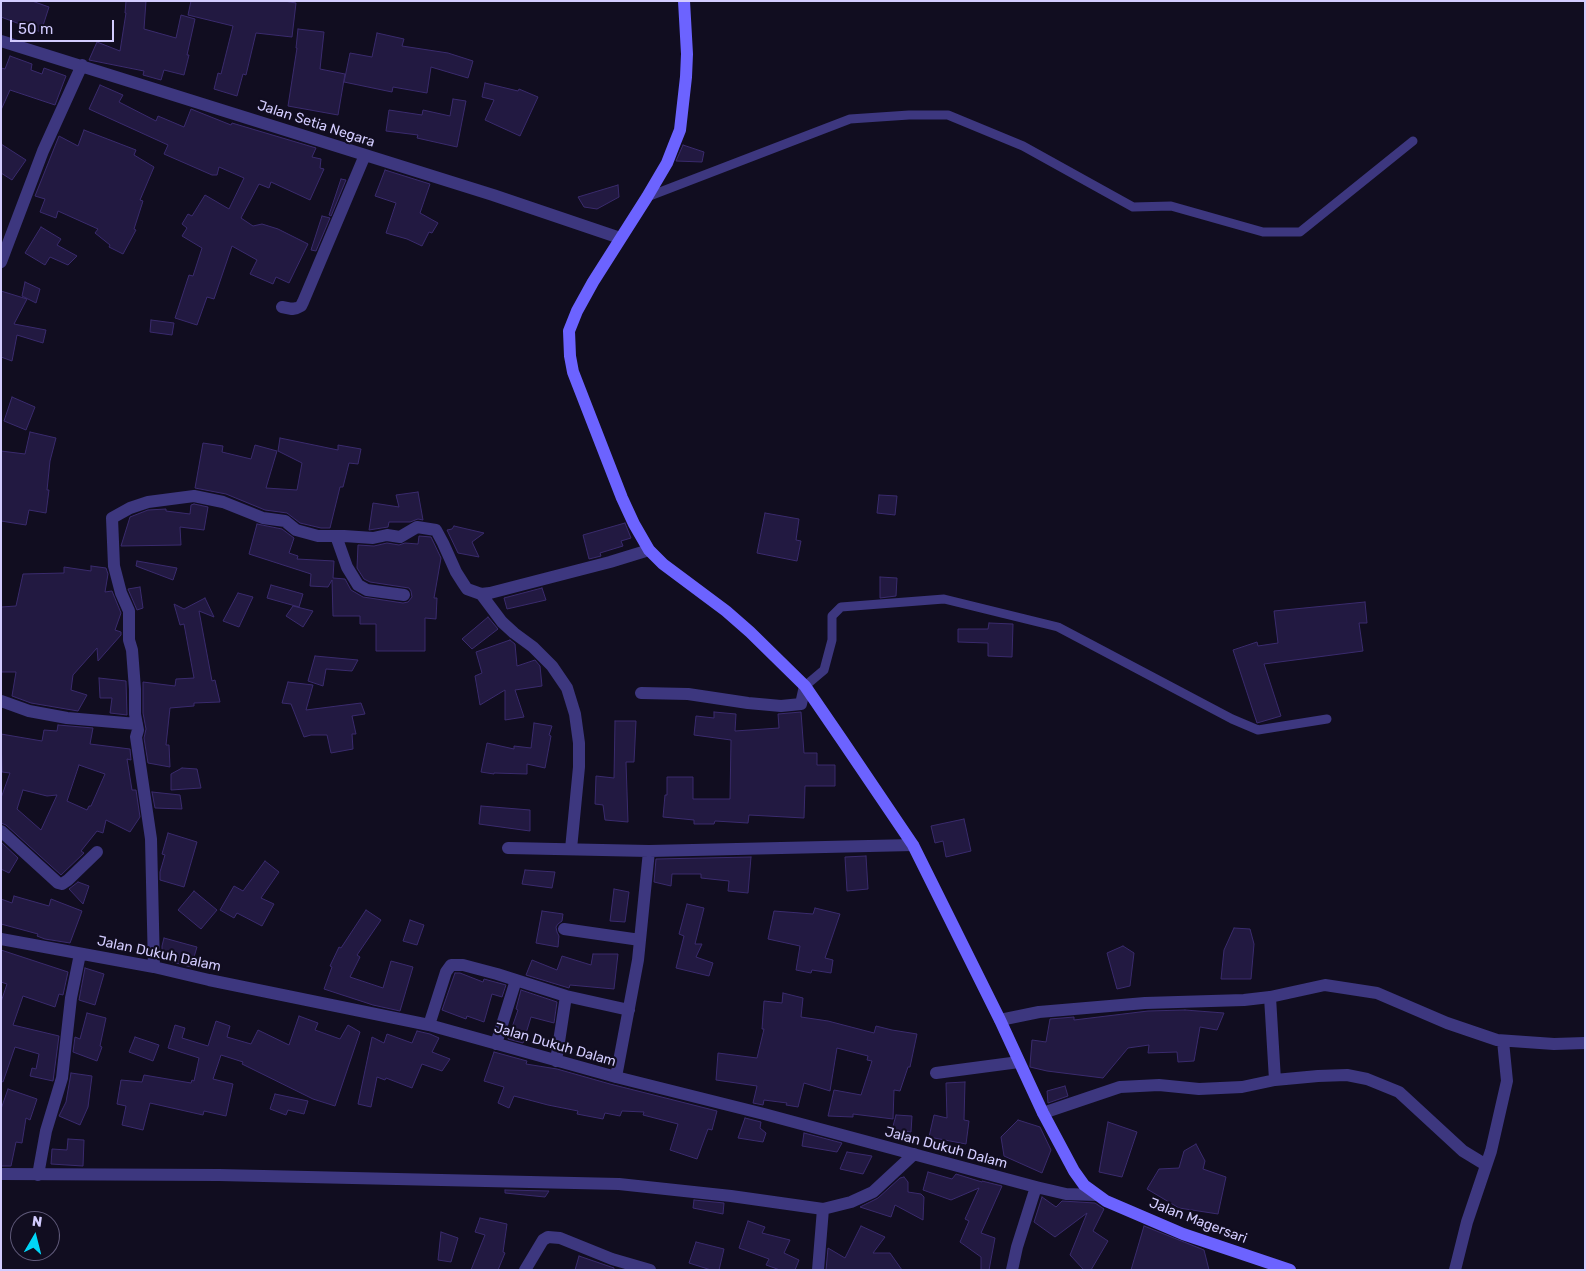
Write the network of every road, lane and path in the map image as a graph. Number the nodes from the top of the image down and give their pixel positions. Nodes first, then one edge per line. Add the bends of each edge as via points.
1 (684, 1) edge
2 (1, 41) edge
3 (82, 65) junction
4 (1413, 141) dead end
5 (365, 155) junction
6 (647, 197) junction
7 (620, 238) junction
8 (1, 262) edge
9 (282, 307) dead end
10 (336, 536) junction
11 (648, 550) junction
12 (481, 594) junction
13 (404, 595) dead end
14 (805, 686) junction
15 (641, 693) dead end
16 (1, 701) edge
17 (1327, 719) dead end
18 (137, 724) junction
19 (1, 831) edge
20 (913, 845) junction
21 (508, 848) dead end
22 (571, 849) junction
23 (649, 851) junction
24 (97, 852) dead end
25 (564, 929) dead end
26 (1, 939) edge
27 (640, 940) junction
28 (80, 954) junction
29 (154, 967) junction
30 (516, 980) junction
31 (566, 996) junction
32 (1270, 997) junction
33 (629, 1010) junction
34 (1000, 1020) junction
35 (429, 1025) junction
36 (1504, 1041) junction
37 (1585, 1043) edge
38 (496, 1044) junction
39 (556, 1061) junction
40 (1019, 1062) junction
41 (936, 1073) dead end
42 (616, 1078) junction
43 (1275, 1080) junction
44 (1043, 1113) junction
45 (914, 1154) junction
46 (1486, 1165) junction
47 (1, 1174) edge
48 (38, 1175) junction
49 (1036, 1188) junction
50 (1096, 1195) junction
51 (823, 1209) junction
52 (1274, 1267) edge
53 (525, 1270) edge
54 (650, 1270) edge
55 (818, 1270) edge
56 (1012, 1270) edge
57 (1290, 1270) edge
58 (1455, 1270) edge

1 - 6 street via 687,54 680,130 667,163
2 - 3 street, Jalan Setia Negara
3 - 5 street, Jalan Setia Negara
3 - 8 street via 43,152
4 - 6 lane via 1300,232 1263,232 1171,206 1133,207 1023,146 948,115 850,119
5 - 7 street, Jalan Setia Negara
5 - 9 street via 301,306 292,309
6 - 7 street
7 - 11 street, Jalan Magersari via 577,311 569,332 570,356 579,388 622,498
10 - 12 street via 400,537 417,527 436,530 467,589
10 - 13 street via 358,585 368,590
10 - 18 street via 303,532 285,522 194,496 148,502 112,518 114,566 129,611
11 - 12 street
11 - 14 street, Jalan Magersari via 726,611
12 - 22 street via 502,622 552,666 567,688 579,743
14 - 15 street via 801,704 781,706 688,694
14 - 17 lane via 824,670 832,640 832,616 841,607 944,598 1058,627 1258,730
14 - 20 street, Jalan Magersari
16 - 18 street via 44,714
18 - 29 street via 136,737 151,838
19 - 24 street via 62,884
20 - 23 street
20 - 34 street, Jalan Magersari
21 - 22 street
22 - 23 street
23 - 27 street
25 - 27 street
26 - 28 street, Jalan Dukuh Dalam
27 - 33 street
28 - 29 street, Jalan Dukuh Dalam
28 - 48 street via 70,998 62,1078 46,1131
29 - 35 street, Jalan Dukuh Dalam
30 - 31 street
30 - 35 street via 463,965 451,965
30 - 38 street
31 - 33 street
31 - 39 street
32 - 34 street via 1039,1012
32 - 36 street via 1324,985 1377,993
32 - 43 street
33 - 42 street
34 - 40 street, Jalan Magersari
35 - 38 street, Jalan Dukuh Dalam
36 - 37 street
36 - 46 street via 1507,1081
38 - 39 street, Jalan Dukuh Dalam
39 - 42 street, Jalan Dukuh Dalam
40 - 41 street
40 - 44 street, Jalan Magersari
42 - 45 street, Jalan Dukuh Dalam
43 - 44 street via 1242,1087 1199,1088 1159,1084 1120,1087
43 - 46 street via 1347,1075 1367,1079 1399,1092 1463,1151
44 - 50 street, Jalan Magersari via 1080,1180
45 - 49 street, Jalan Dukuh Dalam
45 - 51 street via 873,1192
46 - 58 street
47 - 48 street
48 - 51 street via 619,1184
49 - 50 street, Jalan Dukuh Dalam
49 - 56 street
50 - 52 street, Jalan Magersari via 1183,1234
51 - 55 street
52 - 57 street, Jalan Magersari
53 - 54 street via 548,1237 560,1238

